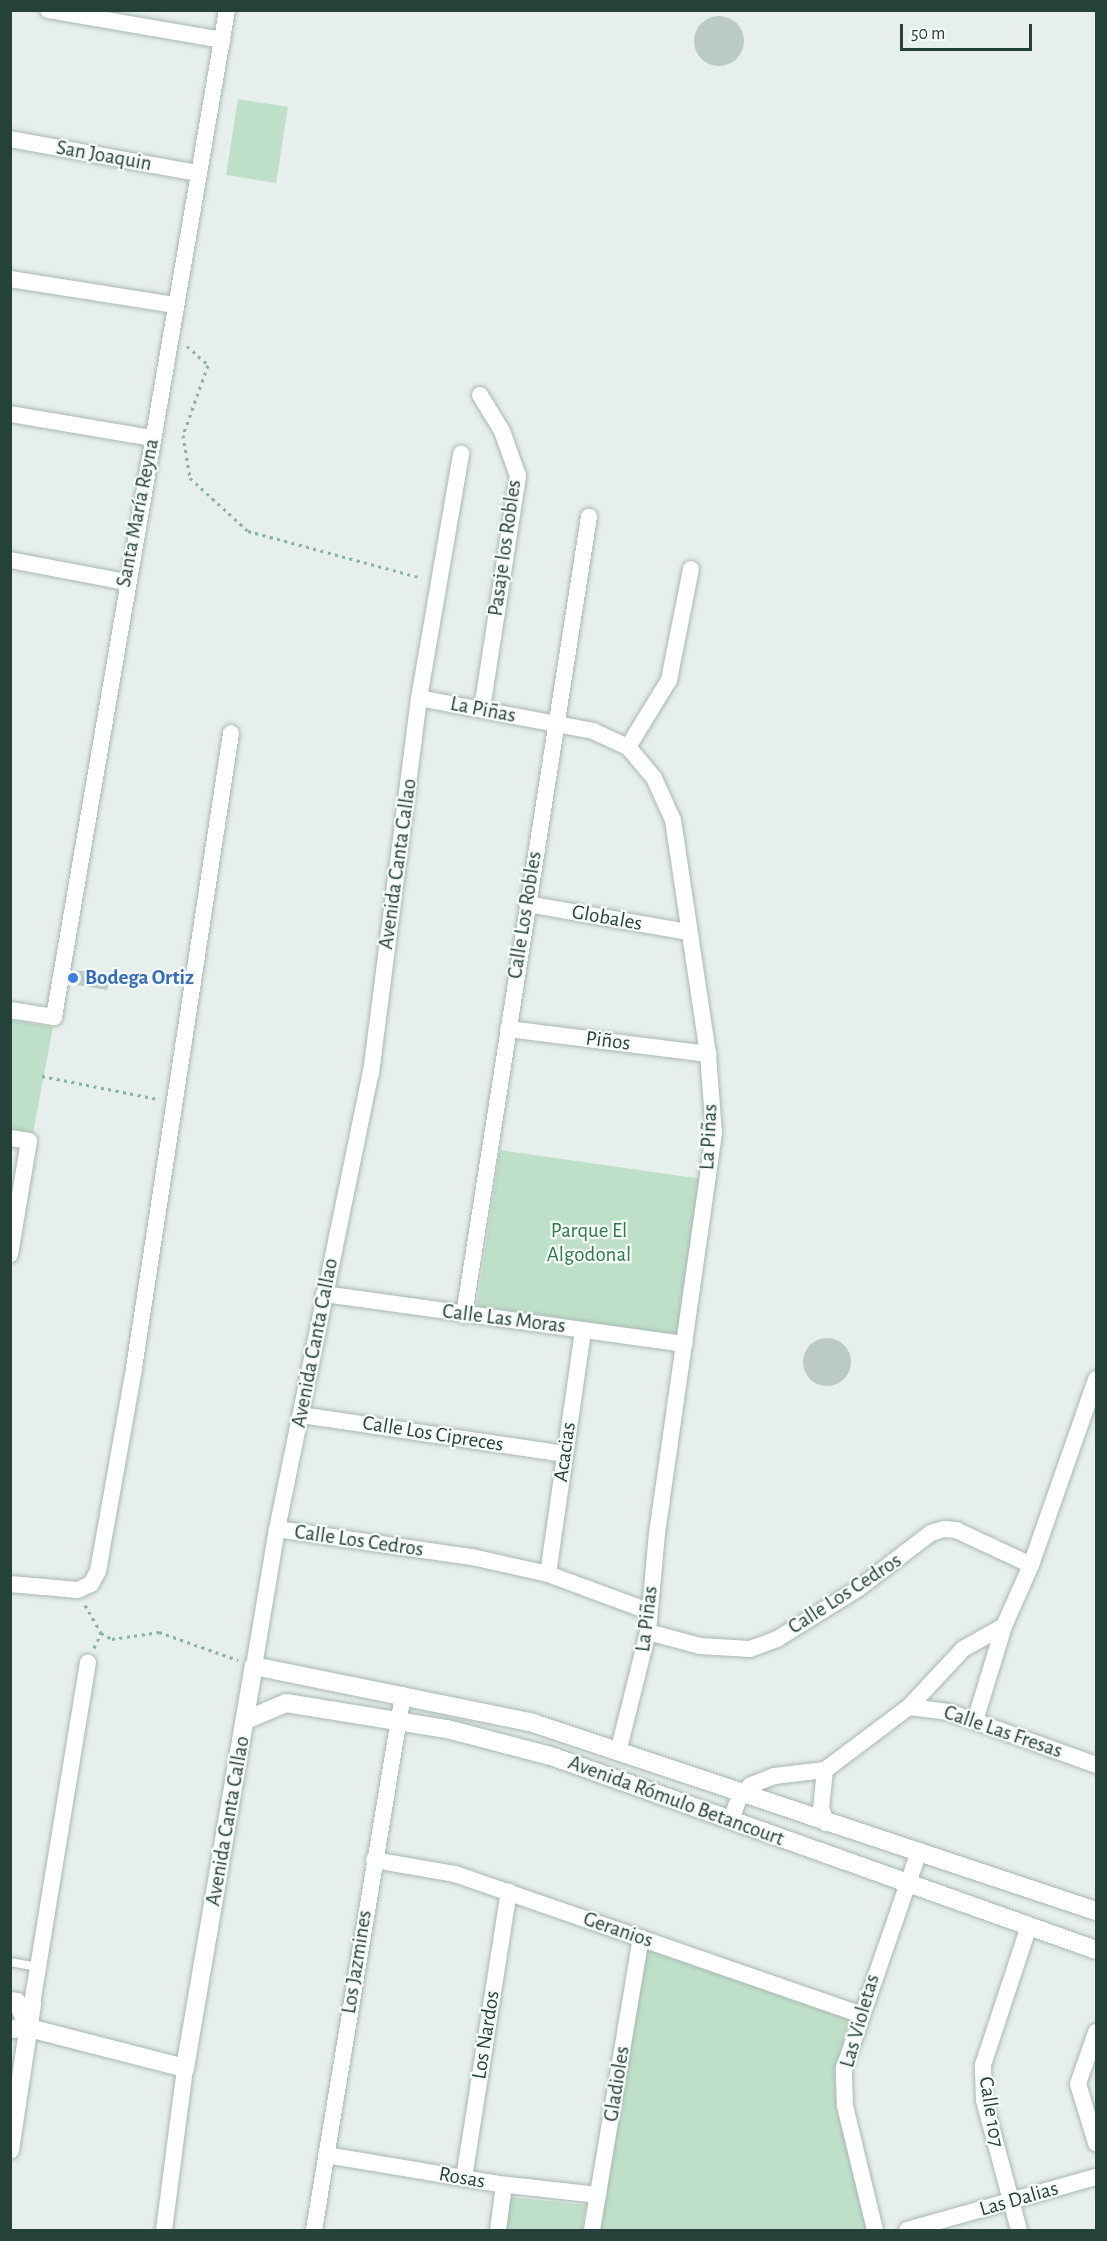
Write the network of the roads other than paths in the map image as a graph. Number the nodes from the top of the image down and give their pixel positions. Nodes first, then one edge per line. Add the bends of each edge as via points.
1 (48, 10) edge
2 (227, 10) edge
3 (222, 40) junction
4 (10, 139) edge
5 (197, 173) junction
6 (10, 279) edge
7 (174, 305) junction
8 (480, 395) dead end
9 (10, 414) edge
10 (152, 438) junction
11 (461, 454) dead end
12 (589, 517) dead end
13 (10, 560) edge
14 (691, 569) dead end
15 (125, 582) junction
16 (419, 698) junction
17 (482, 708) junction
18 (554, 724) junction
19 (231, 733) dead end
20 (628, 747) junction
21 (526, 904) junction
22 (687, 932) junction
23 (10, 1010) edge
24 (508, 1029) junction
25 (708, 1054) junction
26 (10, 1138) edge
27 (10, 1254) edge
28 (324, 1294) junction
29 (464, 1315) junction
30 (583, 1330) junction
31 (685, 1344) junction
32 (1096, 1379) edge
33 (301, 1414) junction
34 (564, 1454) junction
35 (277, 1529) junction
36 (1031, 1565) junction
37 (548, 1574) junction
38 (10, 1584) edge
39 (648, 1611) junction
40 (1004, 1626) junction
41 (648, 1632) junction
42 (88, 1663) dead end
43 (254, 1666) junction
44 (403, 1695) junction
45 (909, 1707) junction
46 (246, 1720) junction
47 (396, 1721) junction
48 (975, 1721) junction
49 (618, 1752) junction
50 (1096, 1765) edge
51 (825, 1770) junction
52 (740, 1796) junction
53 (731, 1820) junction
54 (826, 1822) junction
55 (918, 1851) junction
56 (374, 1860) junction
57 (904, 1882) junction
58 (509, 1892) junction
59 (1096, 1911) edge
60 (1029, 1926) junction
61 (641, 1938) junction
62 (1096, 1950) edge
63 (10, 1962) edge
64 (38, 1967) junction
65 (10, 2001) edge
66 (32, 2004) joint
67 (860, 2014) junction
68 (29, 2028) junction
69 (10, 2029) edge
70 (1096, 2032) edge
71 (185, 2068) junction
72 (1096, 2143) edge
73 (10, 2150) edge
74 (326, 2155) junction
75 (1096, 2177) edge
76 (464, 2178) junction
77 (504, 2185) junction
78 (598, 2195) junction
79 (1010, 2201) junction
80 (164, 2230) edge
81 (314, 2230) edge
82 (498, 2230) edge
83 (592, 2230) edge
84 (875, 2230) edge
85 (907, 2230) edge
86 (1019, 2230) edge

1 - 3 street
2 - 3 street, Santa María Reyna
3 - 5 street, Santa María Reyna
4 - 5 street, San Joaquin
5 - 7 street, Santa María Reyna
6 - 7 street
7 - 10 street, Santa María Reyna
8 - 17 street, Pasaje los Robles via 502,431 518,476
9 - 10 street
10 - 15 street, Santa María Reyna
11 - 16 street, Avenida Canta Callao
12 - 18 street, Calle Los Robles
13 - 15 street
14 - 20 street via 669,680
15 - 23 street, Santa María Reyna via 54,1017
16 - 17 street, La Piñas
16 - 28 street, Avenida Canta Callao via 371,1073
17 - 18 street, La Piñas
18 - 20 street, La Piñas via 593,731
18 - 21 street, Calle Los Robles
19 - 38 street via 98,1571 91,1584 78,1590
20 - 22 street, La Piñas via 654,778 673,820
21 - 22 street, Globales
21 - 24 street, Calle Los Robles
22 - 25 street, La Piñas
24 - 25 street, Piños
24 - 29 street, Calle Los Robles
25 - 31 street, La Piñas via 714,1133
26 - 27 street via 29,1141
28 - 29 street, Calle Las Moras
28 - 33 street, Avenida Canta Callao
29 - 30 street, Calle Las Moras
30 - 31 street, Calle Las Moras
30 - 34 street, Acacias
31 - 39 street, La Piñas
32 - 36 street
33 - 34 street, Calle Los Cipreces
33 - 35 street, Avenida Canta Callao
34 - 37 street, Acacias
35 - 37 street, Calle Los Cedros via 472,1557
35 - 43 street, Avenida Canta Callao
36 - 40 street
36 - 41 street, Calle Los Cedros via 956,1530 944,1529 931,1533 859,1588 777,1639 750,1649 700,1647
37 - 39 street, Calle Los Cedros
39 - 41 street, La Piñas
40 - 45 street via 963,1649
40 - 48 street
41 - 49 street, La Piñas
42 - 64 street
43 - 44 street, Avenida Rómulo Betancourt
43 - 46 street, Avenida Canta Callao
44 - 47 street, Los Jazmines
44 - 49 street, Avenida Rómulo Betancourt via 533,1723
45 - 48 street, Calle Las Fresas via 932,1708
45 - 51 street
46 - 47 street, Avenida Rómulo Betancourt via 286,1704
46 - 71 street, Avenida Canta Callao
47 - 53 street, Avenida Rómulo Betancourt via 551,1756
47 - 56 street, Los Jazmines
48 - 50 street, Calle Las Fresas
49 - 52 street, Avenida Rómulo Betancourt
51 - 52 street via 762,1780
51 - 54 street via 820,1807
52 - 53 street
52 - 54 street, Avenida Rómulo Betancourt
53 - 57 street, Avenida Rómulo Betancourt
54 - 55 street, Avenida Rómulo Betancourt
55 - 57 street, Las Violetas
55 - 59 street, Avenida Rómulo Betancourt
56 - 58 street, Geranios via 455,1874
56 - 74 street, Los Jazmines
57 - 60 street, Avenida Rómulo Betancourt
57 - 67 street, Las Violetas
58 - 61 street, Geranios
58 - 76 street, Los Nardos
60 - 62 street, Avenida Rómulo Betancourt
60 - 79 street, Calle 107 via 983,2065 984,2100
61 - 67 street, Geranios
61 - 78 street, Gladioles
63 - 64 lane
64 - 66 street
65 - 68 street via 17,2002
66 - 68 street
67 - 84 street, Las Violetas via 844,2068 845,2106
68 - 69 street
68 - 71 street
68 - 73 street
70 - 72 street via 1078,2084
71 - 80 street, Avenida Canta Callao
74 - 76 street, Rosas
74 - 81 street, Los Jazmines
75 - 79 street, Las Dalias
76 - 77 street, Rosas
77 - 78 street, Rosas
77 - 82 street
78 - 83 street, Gladioles
79 - 85 street, Las Dalias
79 - 86 street, Calle 107

